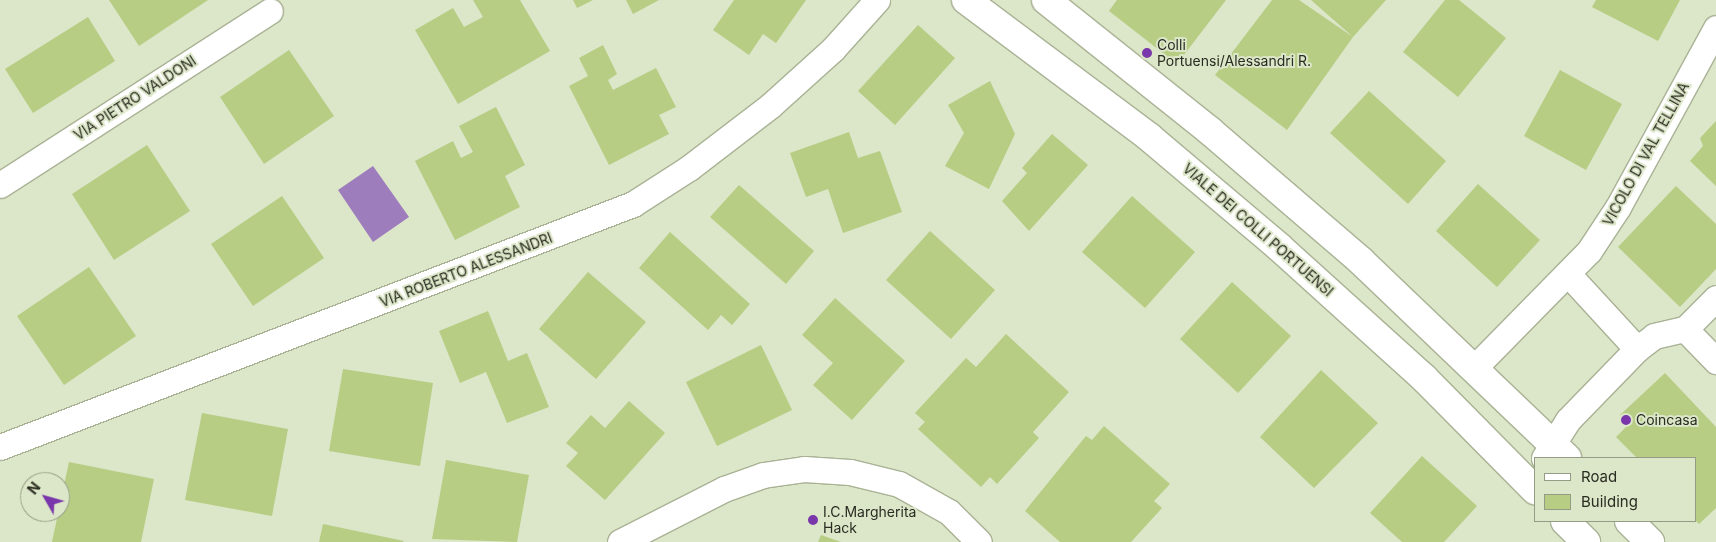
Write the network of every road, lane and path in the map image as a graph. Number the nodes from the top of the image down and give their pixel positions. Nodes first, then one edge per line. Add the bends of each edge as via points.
1 (877, 0) edge
2 (966, 0) edge
3 (1046, 0) edge
4 (270, 11) dead end
5 (1716, 28) edge
6 (0, 185) edge
7 (1569, 275) junction
8 (1716, 298) edge
9 (1684, 330) junction
10 (1637, 349) junction
11 (1716, 361) edge
12 (1475, 367) junction
13 (0, 447) edge
14 (1555, 453) edge
15 (1533, 483) edge
16 (1566, 522) edge
17 (1630, 522) edge
18 (620, 542) edge
19 (979, 542) edge
20 (1586, 542) edge
21 (1650, 542) edge

1 - 13 street, VIA ROBERTO ALESSANDRI via 834,49 771,105 694,164 632,204
2 - 15 main road, VIALE DEI COLLI PORTUENSI via 1149,137 1279,247 1424,378
3 - 12 main road via 1218,137
4 - 6 street, VIA PIETRO VALDONI
5 - 7 street, VICOLO DI VAL TELLINA via 1618,207
7 - 10 street
7 - 12 street, VICOLO DI VAL TELLINA
8 - 9 street
9 - 10 street via 1654,336
9 - 11 street
10 - 14 street via 1568,420
12 - 14 main road
16 - 20 main road
17 - 21 main road
18 - 19 street via 724,489 763,475 804,468 850,472 899,484 949,512

